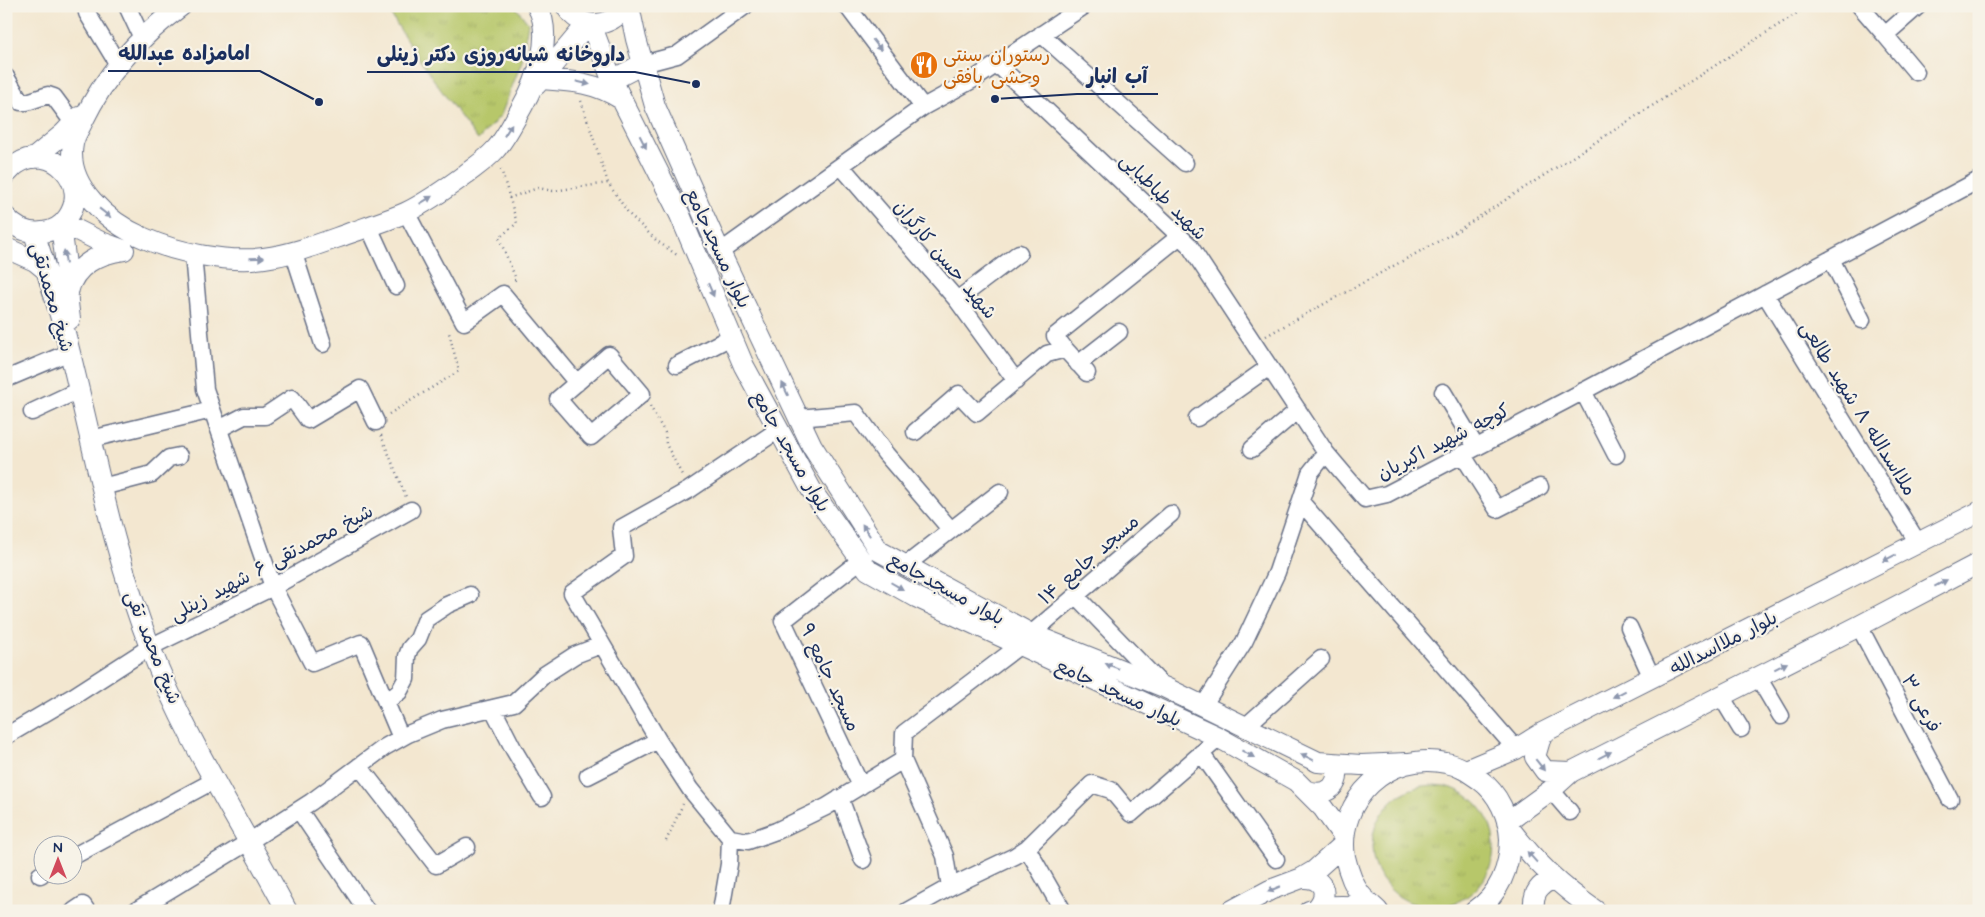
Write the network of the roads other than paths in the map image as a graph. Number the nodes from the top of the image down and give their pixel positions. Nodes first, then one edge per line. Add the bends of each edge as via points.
1 (127, 6) edge
2 (181, 6) edge
3 (537, 6) edge
4 (566, 6) edge
5 (625, 6) edge
6 (629, 6) edge
7 (745, 6) edge
8 (1084, 6) edge
9 (1860, 6) edge
10 (1918, 6) edge
11 (853, 8) edge
12 (87, 13) dead end
13 (589, 24) junction
14 (1041, 34) junction
15 (1885, 35) junction
16 (142, 38) junction
17 (643, 64) junction
18 (997, 64) junction
19 (119, 66) junction
20 (1916, 72) dead end
21 (6, 77) edge
22 (612, 80) junction
23 (536, 85) junction
24 (621, 98) junction
25 (93, 100) junction
26 (923, 107) junction
27 (74, 124) junction
28 (34, 158) junction
29 (1185, 163) dead end
30 (841, 166) junction
31 (6, 174) edge
32 (1979, 180) edge
33 (406, 212) junction
34 (62, 224) junction
35 (16, 227) edge
36 (369, 227) junction
37 (1180, 236) junction
38 (6, 248) edge
39 (124, 250) junction
40 (293, 251) junction
41 (186, 252) junction
42 (720, 252) junction
43 (1019, 253) dead end
44 (1831, 259) junction
45 (46, 270) junction
46 (396, 286) dead end
47 (69, 289) junction
48 (1765, 294) junction
49 (957, 300) junction
50 (1862, 320) dead end
51 (1119, 332) dead end
52 (731, 337) junction
53 (323, 344) dead end
54 (1065, 349) junction
55 (71, 358) junction
56 (677, 365) dead end
57 (1269, 367) junction
58 (6, 379) edge
59 (1016, 381) junction
60 (577, 383) junction
61 (79, 390) junction
62 (1443, 392) dead end
63 (1583, 392) junction
64 (212, 410) junction
65 (1298, 410) junction
66 (32, 412) dead end
67 (798, 418) junction
68 (1197, 418) dead end
69 (376, 422) road end
70 (219, 429) junction
71 (778, 430) junction
72 (915, 432) dead end
73 (91, 439) junction
74 (1252, 449) dead end
75 (1469, 450) junction
76 (1326, 453) junction
77 (1616, 455) dead end
78 (179, 456) dead end
79 (102, 487) junction
80 (1540, 487) dead end
81 (1000, 492) dead end
82 (1300, 502) junction
83 (411, 510) road end
84 (1979, 512) edge
85 (1171, 514) dead end
86 (951, 530) junction
87 (1918, 543) junction
88 (861, 560) junction
89 (906, 565) junction
90 (1977, 569) edge
91 (272, 587) junction
92 (470, 595) dead end
93 (1076, 596) junction
94 (1859, 626) junction
95 (1629, 627) dead end
96 (1025, 640) junction
97 (601, 645) junction
98 (150, 647) junction
99 (1321, 659) dead end
100 (1758, 677) junction
101 (1652, 678) junction
102 (1164, 687) junction
103 (1721, 696) junction
104 (386, 702) junction
105 (1203, 706) junction
106 (493, 709) junction
107 (1781, 716) dead end
108 (1245, 727) junction
109 (1741, 729) dead end
110 (1542, 733) junction
111 (6, 736) edge
112 (401, 738) junction
113 (1219, 738) junction
114 (658, 740) junction
115 (1516, 749) junction
116 (1201, 754) junction
117 (903, 760) junction
118 (1407, 763) junction
119 (1336, 764) junction
120 (359, 766) junction
121 (1466, 770) junction
122 (1571, 772) junction
123 (588, 776) dead end
124 (215, 780) junction
125 (861, 786) junction
126 (1551, 790) junction
127 (1307, 791) junction
128 (542, 797) dead end
129 (840, 798) junction
130 (1950, 799) dead end
131 (299, 810) junction
132 (1570, 812) dead end
133 (1508, 826) junction
134 (730, 838) junction
135 (250, 841) junction
136 (1343, 841) junction
137 (467, 847) dead end
138 (1026, 848) junction
139 (82, 852) edge
140 (1276, 859) dead end
141 (863, 860) dead end
142 (1302, 878) junction
143 (1553, 878) junction
144 (950, 887) junction
145 (1314, 910) edge
146 (74, 911) edge
147 (86, 911) edge
148 (135, 911) edge
149 (288, 911) edge
150 (367, 911) edge
151 (721, 911) edge
152 (907, 911) edge
153 (1063, 911) edge
154 (1231, 911) edge
155 (1372, 911) edge
156 (1378, 911) edge
157 (1475, 911) edge
158 (1534, 911) edge
159 (1596, 911) edge

1 - 16 street
2 - 16 main road
3 - 23 main road via 544,33
4 - 13 main road via 578,19
5 - 13 main road via 611,21
6 - 17 main road, بلوار مسجدجامع
7 - 17 street via 677,55
8 - 14 street
9 - 15 street
10 - 15 street
11 -> 26 street
12 - 19 street
13 - 22 main road, بلوار مسجد جامع
13 - 23 main road
14 - 18 street
14 - 29 street
15 - 20 street
16 - 19 main road
17 - 22 main road
17 - 42 main road, بلوار مسجدجامع via 655,106
18 - 26 street
18 - 37 street, شهید طباطبایی
19 - 25 main road
21 - 27 street via 21,102 48,95 54,97
22 - 24 main road, بلوار مسجد جامع
23 -> 24 main road via 574,81 605,89
33 -> 23 main road via 449,186 495,150
24 -> 52 main road, بلوار مسجد جامع via 680,215
25 - 27 main road
25 -> 41 main road via 73,143 72,166 79,184 89,199 120,224 143,238
26 - 30 street
27 - 28 main road
28 - 31 main road via 18,163
28 - 34 main road via 49,160 63,168 72,180 75,195 72,210
30 - 42 street
30 - 49 street, شهید حسن کارگران
32 - 44 street, کوچه شهید اکبریان
33 - 36 main road
33 - 60 street via 464,322 503,294
34 - 35 main road via 48,232
34 - 39 main road
47 -> 34 main road
35 - 45 main road, شیخ محمدتقی
36 - 40 main road
36 - 46 street
37 - 54 street via 1055,336
37 - 57 street, شهید طباطبایی
38 - 45 main road via 35,261
39 - 41 main road
39 - 47 main road, شیخ محمدتقی via 96,257 82,268
41 -> 40 main road via 263,258
40 - 53 street
41 - 64 street via 205,389
67 -> 42 main road, بلوار مسجدجامع
43 - 49 street
44 - 48 street, کوچه شهید اکبریان
44 - 50 street
45 - 55 main road, شیخ محمدتقی
47 - 55 main road, شیخ محمدتقی
48 - 63 street, کوچه شهید اکبریان
48 - 87 street, ملااسدالله ۸ شهید طالعی
49 - 59 street, شهید حسن کارگران
51 - 54 street via 1083,368
52 - 56 street
52 - 71 main road, بلوار مسجد جامع
54 - 59 street via 1047,354
55 - 58 street
55 - 61 main road, شیخ محمد تقی
57 - 65 street, شهید طباطبایی
57 - 68 street
59 - 72 street via 977,413 959,394
60 - 60 street via 610,355 642,394 592,437 558,399
61 - 66 street
61 - 73 main road, شیخ محمد تقی
62 - 75 street
63 - 75 street, کوچه شهید اکبریان
63 - 77 street
64 - 70 street
64 - 73 street
65 - 74 street
65 - 76 street, شهید طباطبایی
67 - 86 street via 856,413 885,453
89 -> 67 main road, بلوار مسجدجامع via 879,551 812,446
69 - 70 street via 360,389 308,420 292,398 265,416 244,416
70 - 91 street
71 - 88 main road, بلوار مسجد جامع via 812,491
71 - 97 street via 689,490 621,528 624,556 572,593
73 - 79 main road, شیخ محمد تقی
75 - 76 street, کوچه شهید اکبریان via 1387,494 1365,499
75 - 80 street via 1497,509
76 - 82 street via 1310,473
78 - 79 street via 168,458 152,474
79 - 98 main road, شیخ محمد تقی
81 - 86 street
82 - 105 street via 1277,572 1244,642
82 - 115 street
83 - 91 street, شیخ محمدتقی ۶ شهید زینلی
84 - 87 main road, بلوار ملااسدالله
85 - 93 street, مسجد جامع ۱۴
86 - 89 street
87 -> 101 main road, بلوار ملااسدالله
88 -> 96 main road, بلوار مسجد جامع via 868,570 916,597
88 - 125 street, مسجد جامع ۹ via 783,621
89 - 96 main road, بلوار مسجدجامع
94 -> 90 main road
91 - 98 street, شیخ محمدتقی ۶ شهید زینلی
91 - 104 street via 312,663 361,643
92 - 104 street via 426,618 407,656 406,679 399,692
93 - 96 street, مسجد جامع ۱۴
93 - 102 street
100 -> 94 main road
94 - 130 street, فرعی ۳
95 - 101 street
102 -> 96 main road, بلوار مسجدجامع
96 - 113 main road, بلوار مسجد جامع
96 - 117 street, مسجد جامع ۱۴ via 904,733
97 - 106 street via 575,655 544,675 514,704
97 - 114 street
98 - 111 street, شیخ محمدتقی ۶ شهید زینلی
98 - 124 main road, شیخ محمد تقی via 196,747
99 - 108 street
100 - 103 main road
100 - 107 street
101 -> 110 main road, بلوار ملااسدالله
102 - 105 main road, بلوار مسجدجامع
103 - 109 street
122 -> 103 main road
104 - 112 street
105 - 108 main road, بلوار مسجدجامع
106 - 112 street via 442,720
106 - 128 street
119 -> 108 main road, بلوار مسجدجامع via 1318,762
110 - 115 main road, بلوار ملااسدالله
110 -> 122 main road via 1534,757 1544,771
112 - 120 street
113 - 116 street
113 -> 127 main road, بلوار مسجد جامع via 1296,781
114 - 123 street
114 - 134 street via 690,789
115 - 121 main road, بلوار ملااسدالله
116 - 138 street via 1131,814 1111,790 1092,784
116 - 140 street
117 - 125 street
117 - 144 street via 945,856
118 - 119 main road, بلوار مسجدجامع
118 - 121 main road via 1427,760
118 - 136 main road via 1383,773 1363,790 1350,812
119 - 127 main road via 1335,784 1318,794
120 - 131 street
120 - 137 street via 436,865
121 - 133 main road via 1487,785 1502,805
122 - 126 main road
124 - 135 main road, شیخ محمد تقی
124 - 139 street
125 - 129 street
126 - 132 street
126 - 133 main road
127 - 136 main road, بلوار مسجد جامع via 1323,808
129 - 134 street via 826,808 748,842
129 - 141 street
131 - 135 street
131 - 150 street
143 -> 133 main road
133 - 157 main road via 1510,857 1501,883 1484,905
134 - 151 street
135 - 148 street
135 - 149 main road, شیخ محمد تقی
136 - 142 main road via 1314,871
136 - 156 main road via 1348,870 1361,895
138 - 144 street
138 - 153 street
142 - 145 main road via 1312,878 1320,883 1324,892 1323,901
142 -> 154 main road via 1270,890
143 - 158 main road via 1536,891
143 - 159 main road
144 - 152 street
145 - 155 main road via 1336,906
146 - 147 street via 82,905

